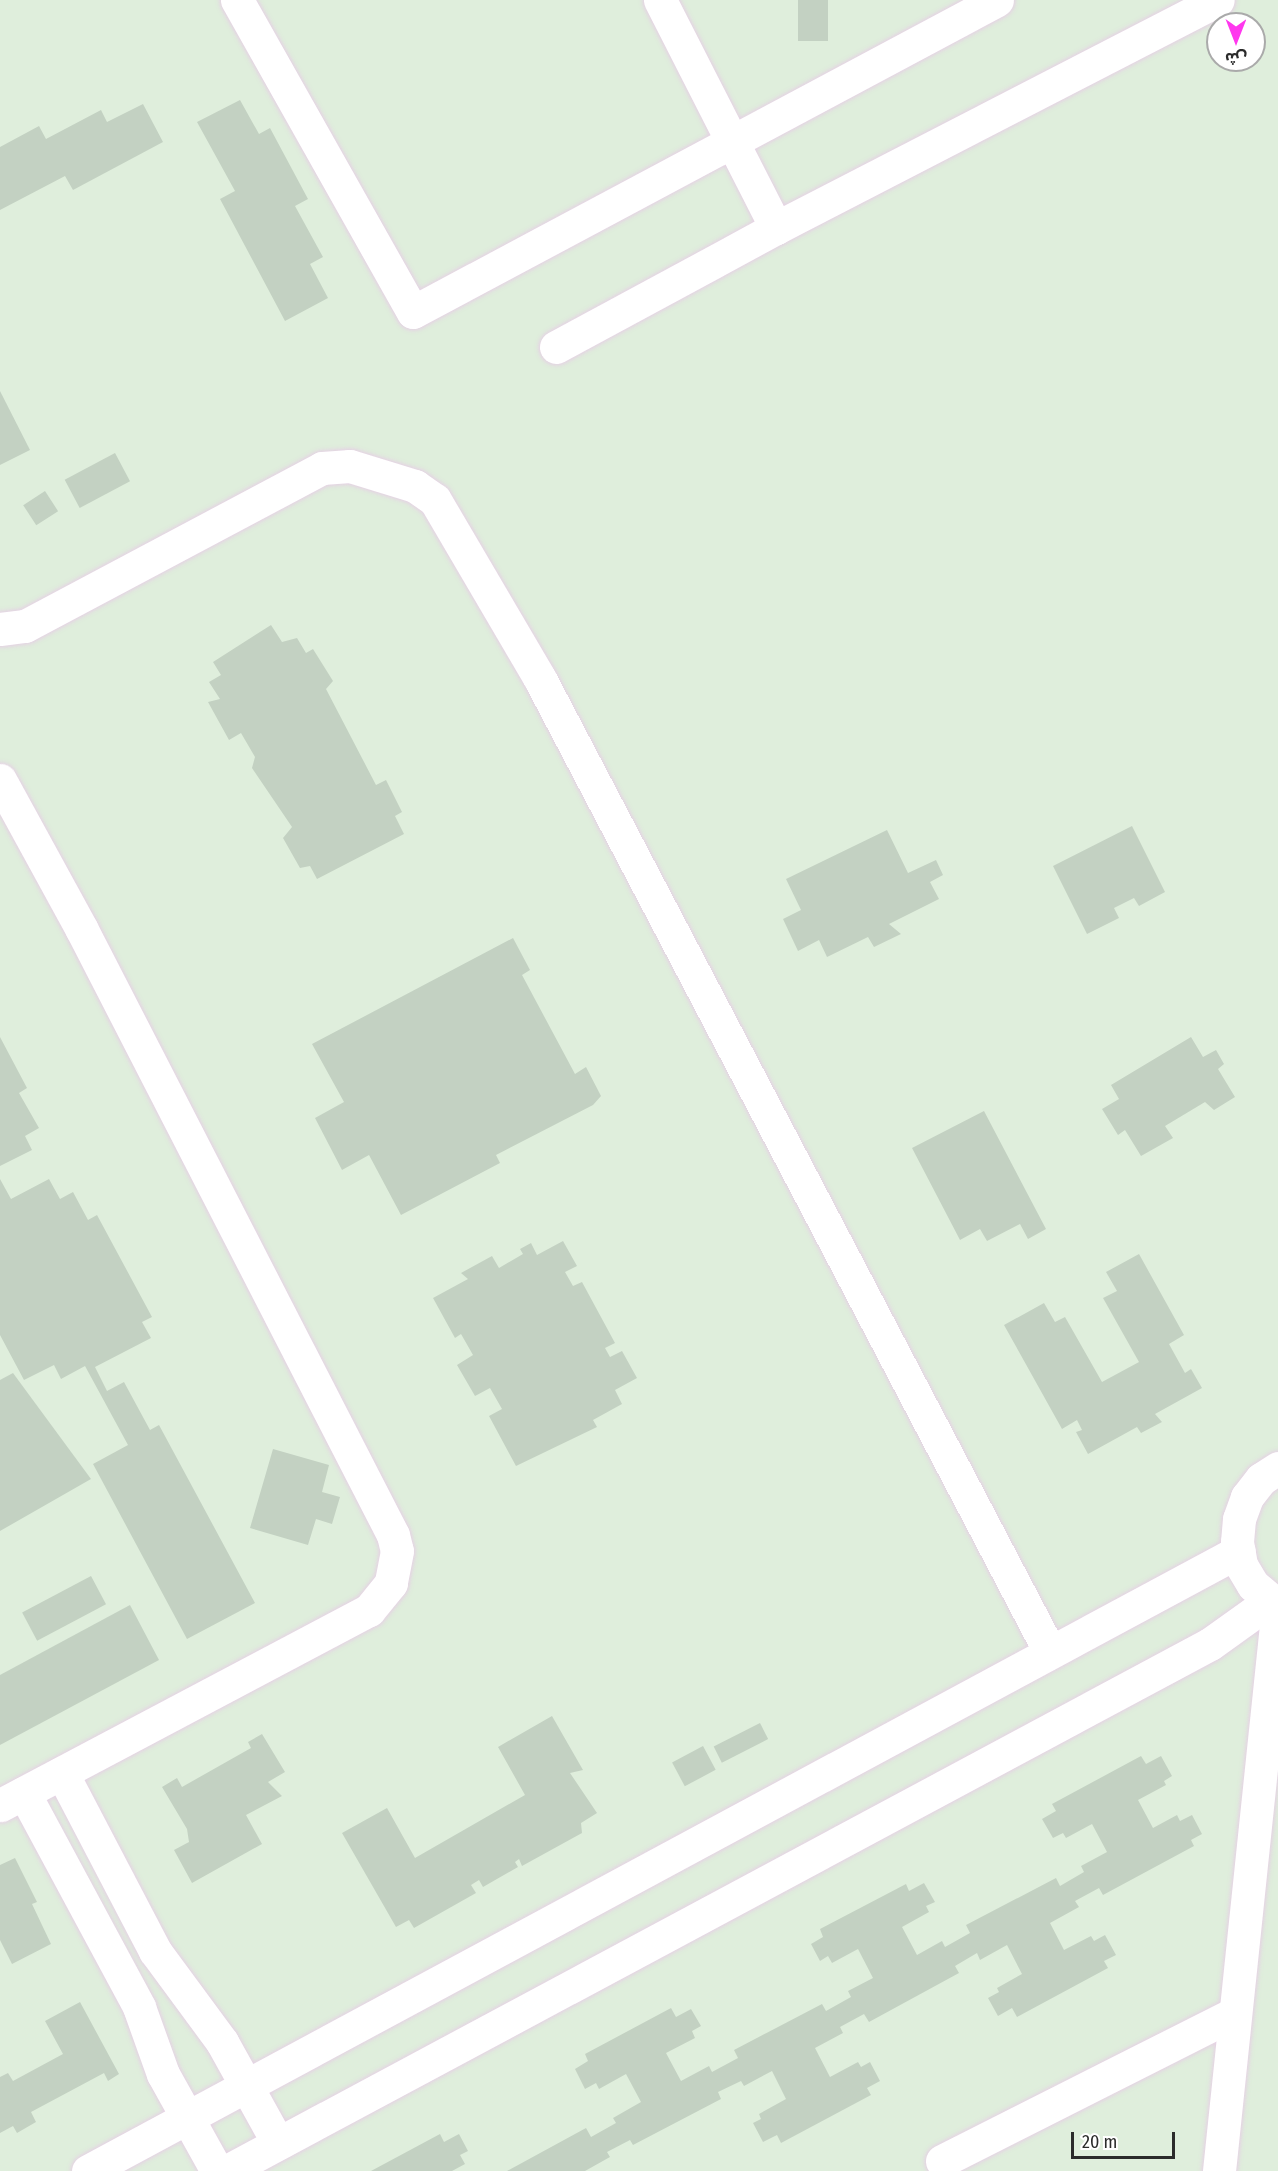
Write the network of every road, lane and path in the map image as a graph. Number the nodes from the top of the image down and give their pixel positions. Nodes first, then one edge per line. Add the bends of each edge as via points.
1 (237, 0) edge
2 (660, 0) edge
3 (997, 0) edge
4 (1218, 0) edge
5 (732, 141) junction
6 (776, 228) junction
7 (556, 347) dead end
8 (0, 629) edge
9 (0, 780) edge
10 (1278, 1468) edge
11 (1239, 1551) junction
12 (1275, 1604) edge
13 (1050, 1652) junction
14 (62, 1773) junction
15 (12, 1799) edge
16 (1235, 2013) junction
17 (246, 2086) junction
18 (187, 2118) junction
19 (278, 2143) junction
20 (942, 2161) dead end
21 (88, 2171) edge
22 (217, 2171) edge
23 (227, 2171) edge
24 (1219, 2171) edge

1 - 5 lane via 413,312
2 - 5 lane
3 - 5 lane
4 - 6 lane
5 - 6 lane
6 - 7 lane
8 - 13 lane via 25,626 322,468 350,465 415,486 435,500 540,679
9 - 14 lane via 81,928 393,1535 397,1551 391,1583 369,1610
10 - 11 lane via 1247,1497 1239,1519
11 - 12 lane via 1253,1585
11 - 13 lane
12 - 16 lane
12 - 19 lane via 1210,1644
13 - 17 lane
14 - 15 lane
14 - 17 lane via 155,1951 222,2042
15 - 18 lane via 140,2007 163,2074
16 - 20 lane
16 - 24 lane
17 - 18 lane
17 - 19 lane
18 - 21 lane
18 - 22 lane
19 - 23 lane

